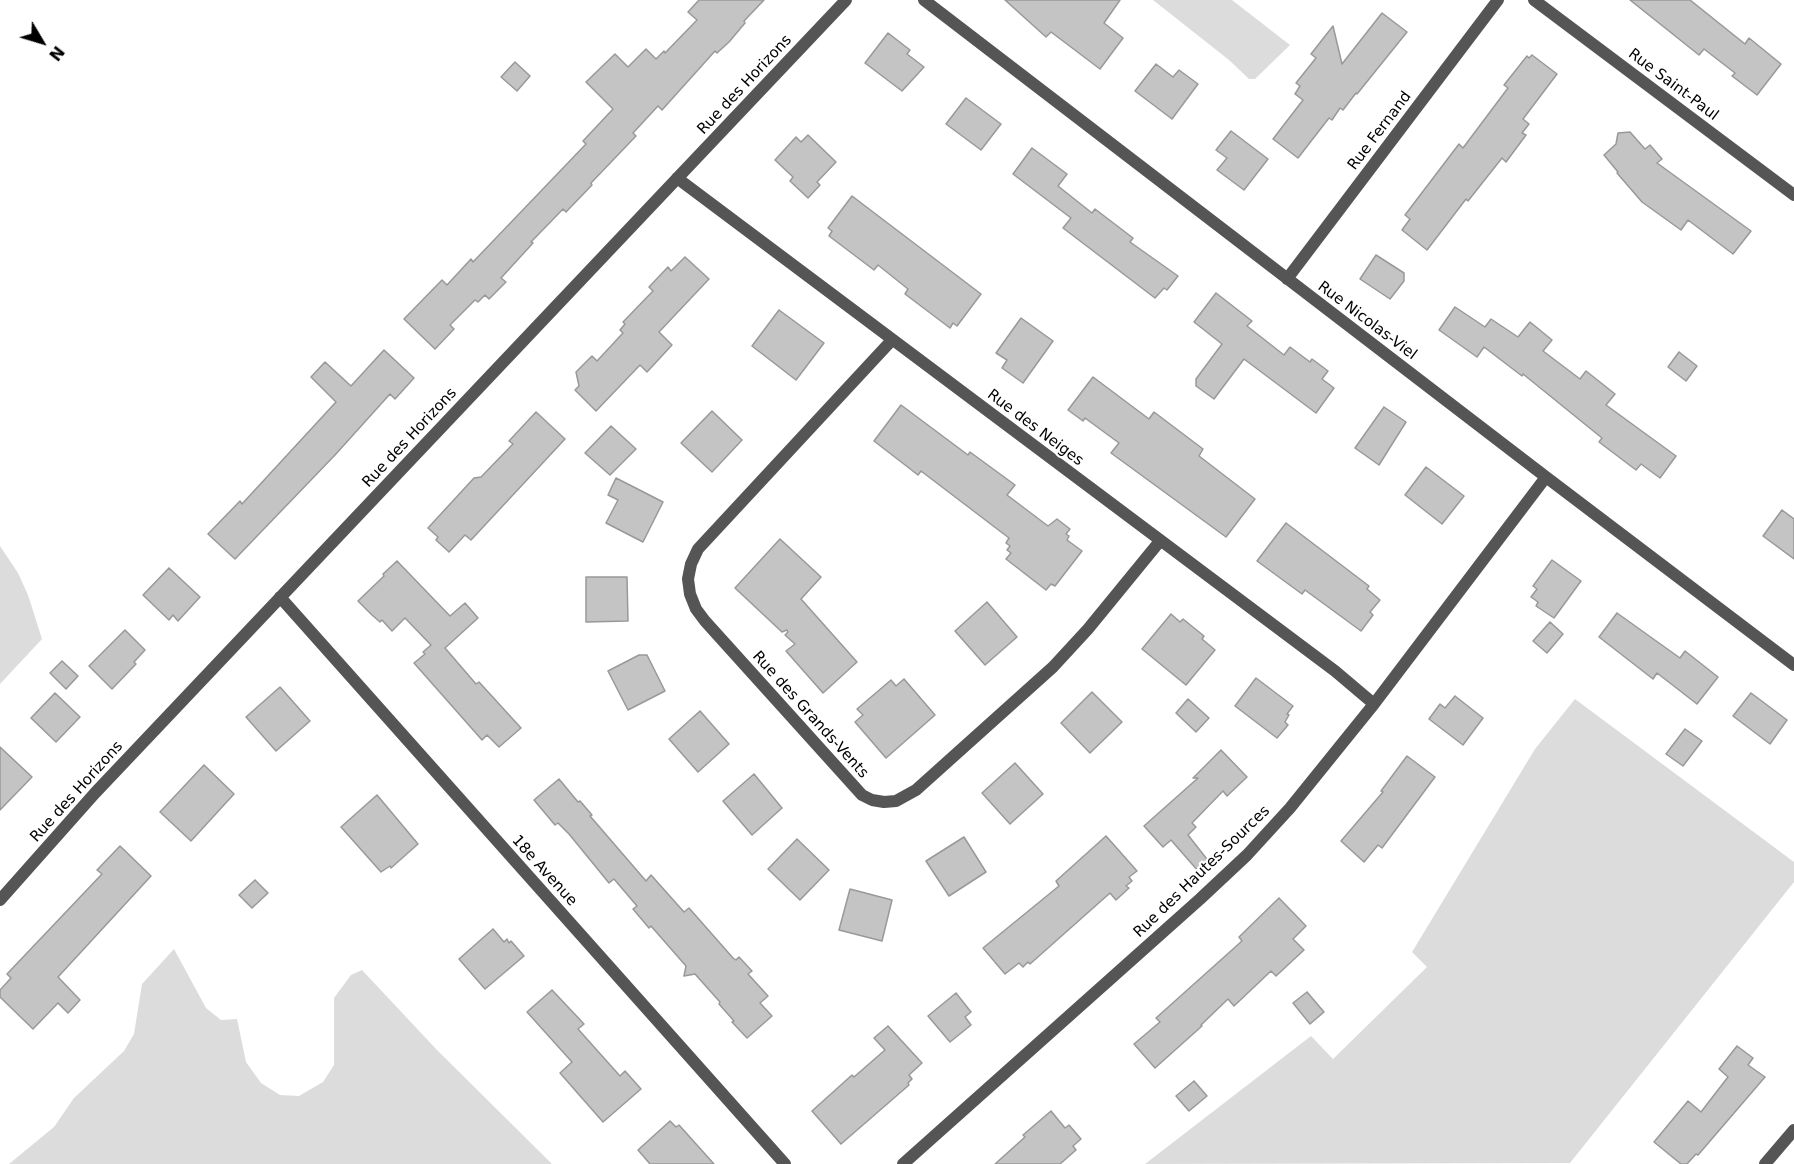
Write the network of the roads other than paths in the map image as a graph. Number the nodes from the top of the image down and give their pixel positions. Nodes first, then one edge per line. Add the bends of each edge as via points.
1 (846, 0) edge
2 (924, 0) edge
3 (1497, 0) edge
4 (1534, 0) edge
5 (677, 178) junction
6 (1794, 195) edge
7 (1287, 279) junction
8 (892, 340) junction
9 (1546, 477) junction
10 (1160, 541) junction
11 (280, 597) junction
12 (1794, 665) edge
13 (1374, 704) junction
14 (0, 900) edge
15 (1794, 1130) edge
16 (785, 1164) edge
17 (903, 1164) edge
18 (1765, 1164) edge

1 - 5 street, Rue des Horizons
2 - 7 street, Rue Nicolas-Viel
3 - 7 street, Rue Fernand
4 - 6 street, Rue Saint-Paul
5 - 8 street, Rue des Neiges
5 - 11 street, Rue des Horizons
7 - 9 street, Rue Nicolas-Viel
8 - 10 street, Rue des Neiges
8 - 10 street, Rue des Grands-Vents via 698,549 688,579 696,609 705,621 862,795 872,800 896,801 916,790 1053,667
9 - 12 street, Rue Nicolas-Viel
9 - 13 street, Rue des Hautes-Sources
10 - 13 street, Rue des Neiges
11 - 14 street, Rue des Horizons via 94,793
11 - 16 street, 18e Avenue
13 - 17 street, Rue des Hautes-Sources via 1290,808 1246,855
15 - 18 street

